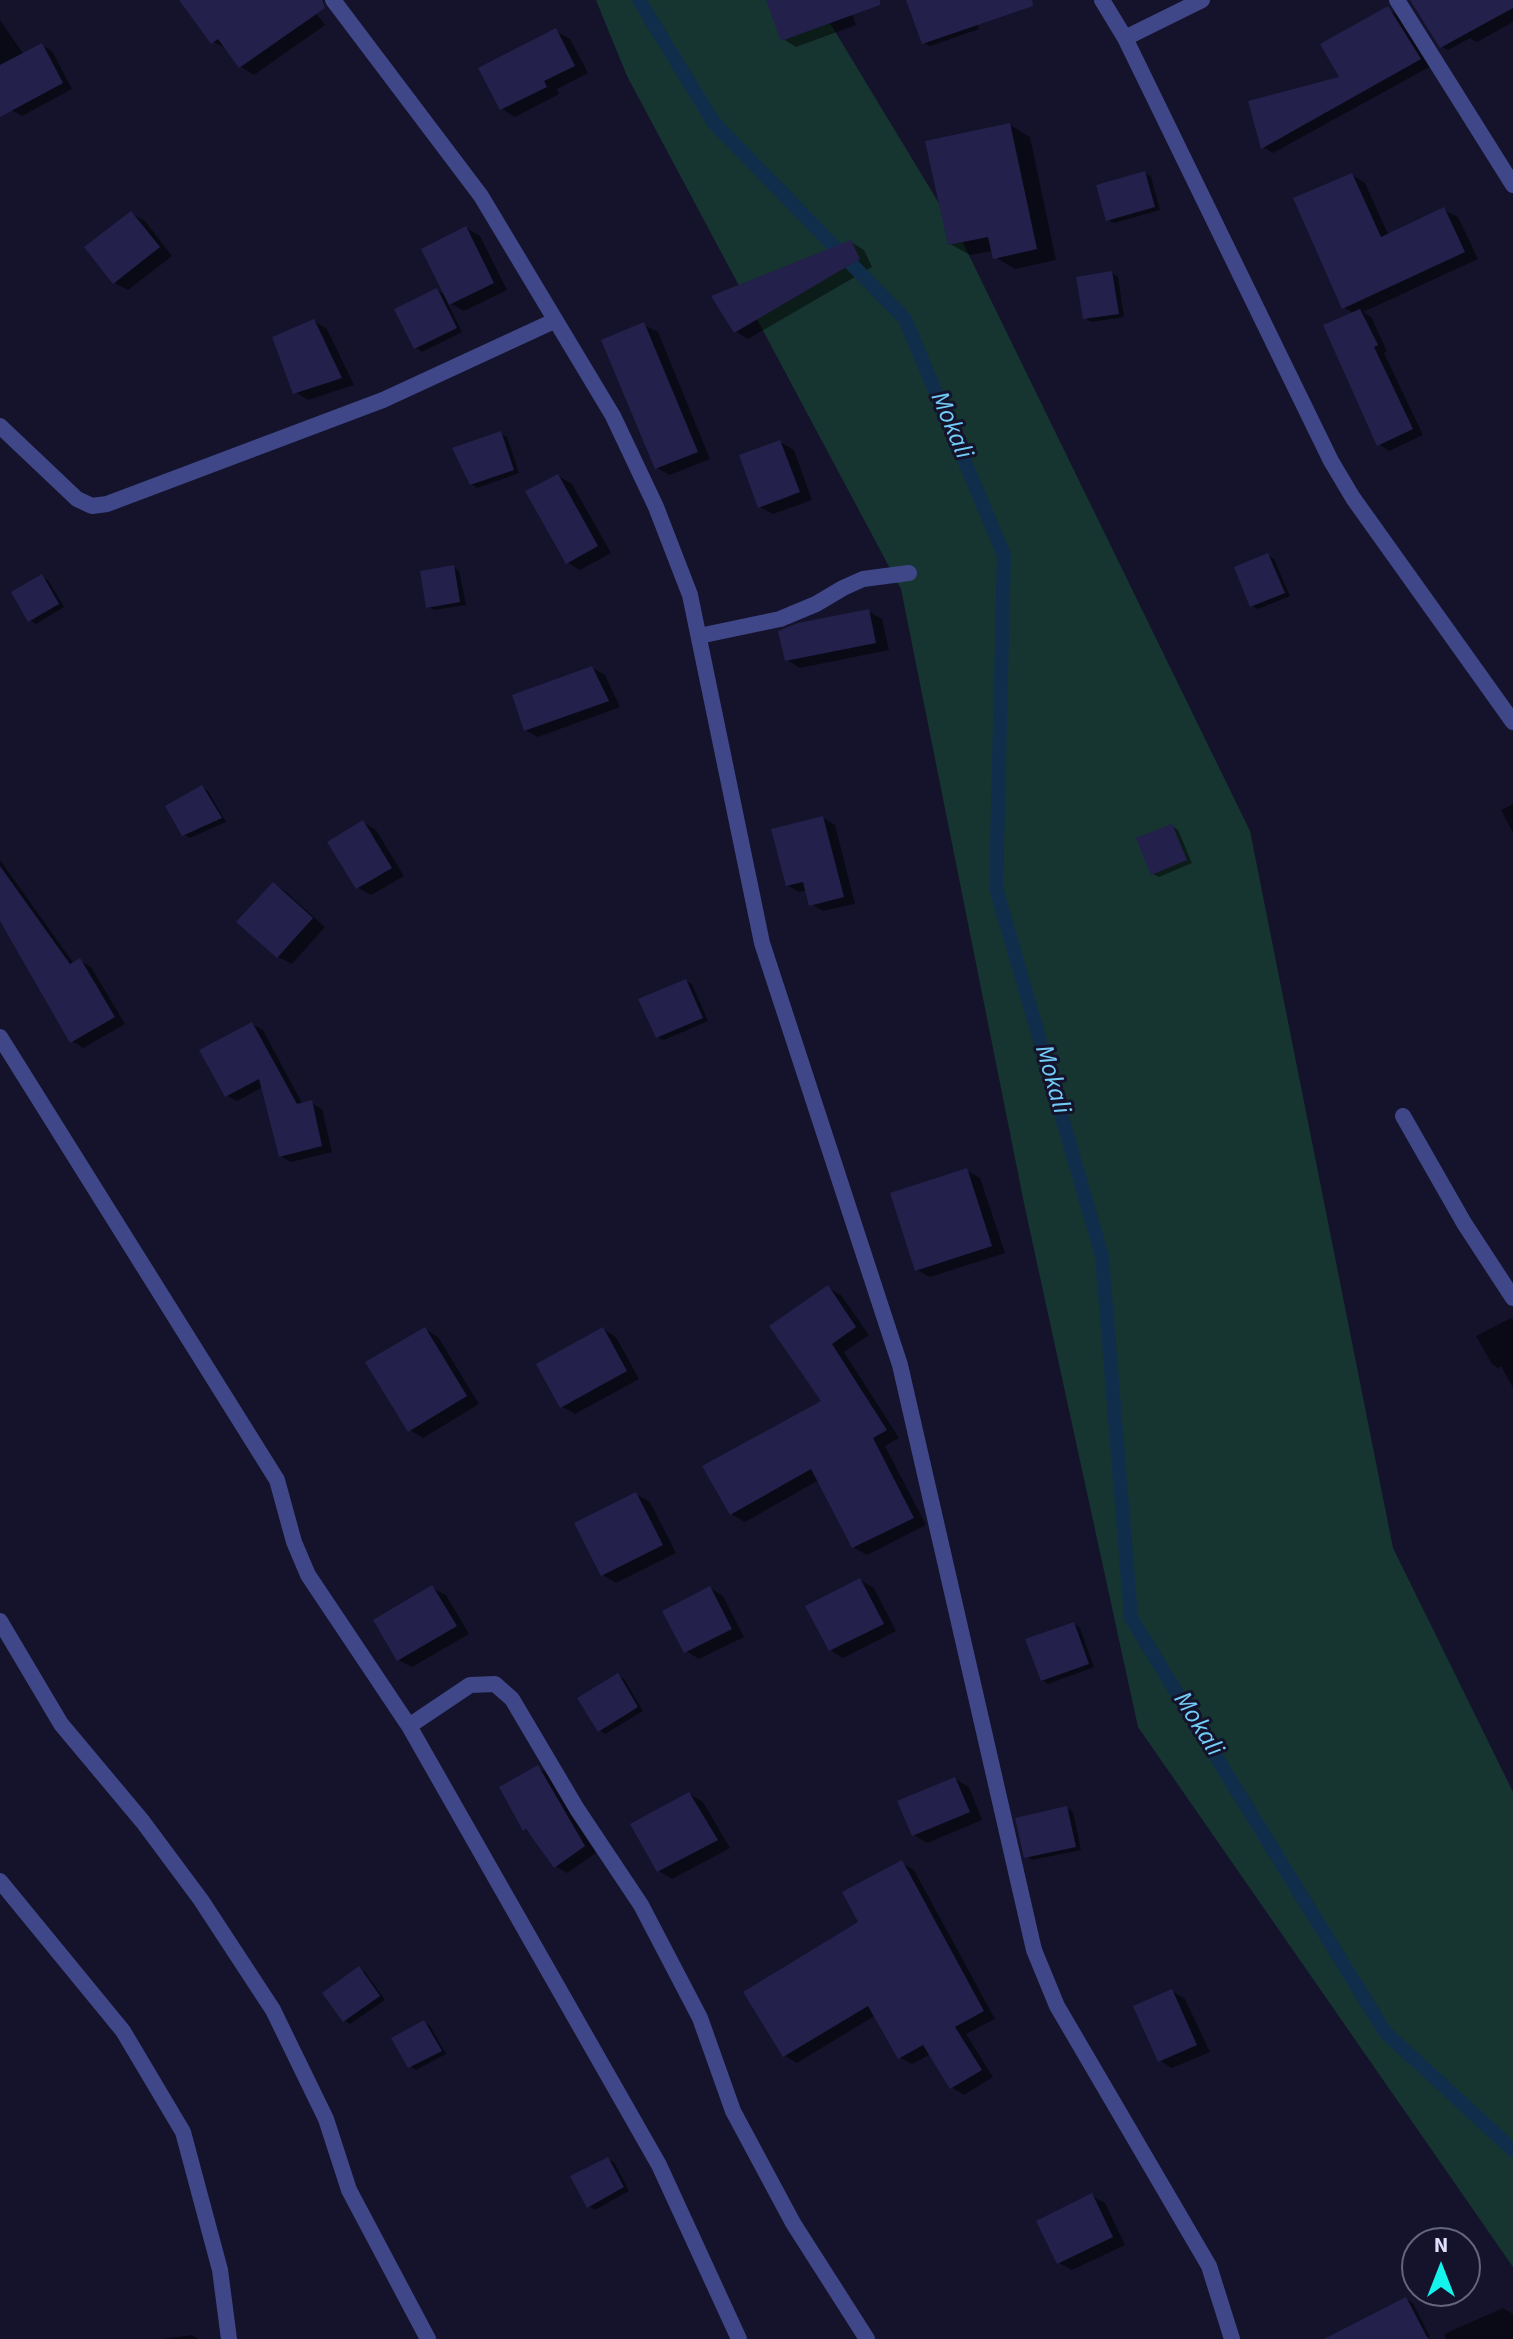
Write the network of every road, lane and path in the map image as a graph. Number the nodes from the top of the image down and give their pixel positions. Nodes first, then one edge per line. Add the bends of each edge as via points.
1 (333, 0) edge
2 (1102, 0) edge
3 (1202, 0) edge
4 (1397, 0) edge
5 (1125, 38) junction
6 (1513, 185) edge
7 (554, 321) junction
8 (0, 426) edge
9 (909, 573) dead end
10 (699, 636) junction
11 (1513, 722) edge
12 (0, 1037) edge
13 (1403, 1116) dead end
14 (1513, 1298) edge
15 (0, 1621) edge
16 (409, 1726) junction
17 (0, 1881) edge
18 (229, 2339) edge
19 (428, 2339) edge
20 (739, 2339) edge
21 (867, 2339) edge
22 (1232, 2339) edge

1 - 7 street via 481,196
2 - 5 street
3 - 5 street
4 - 6 street
5 - 11 street via 1331,461
7 - 8 street via 383,400 107,504 92,506 77,499
7 - 10 street via 613,416 656,507 690,595
9 - 10 street via 863,579 780,619
10 - 22 street via 762,943 911,1406 1034,1950 1057,2006 1209,2266
12 - 16 street via 277,1480 308,1575
13 - 14 street
15 - 19 street via 61,1724 193,1889 273,2010 326,2119 349,2190
16 - 20 street via 659,2165
16 - 21 street via 470,1685 495,1684 512,1699 641,1905 700,2018 733,2111 793,2223
17 - 18 street via 123,2031 183,2132 220,2270

